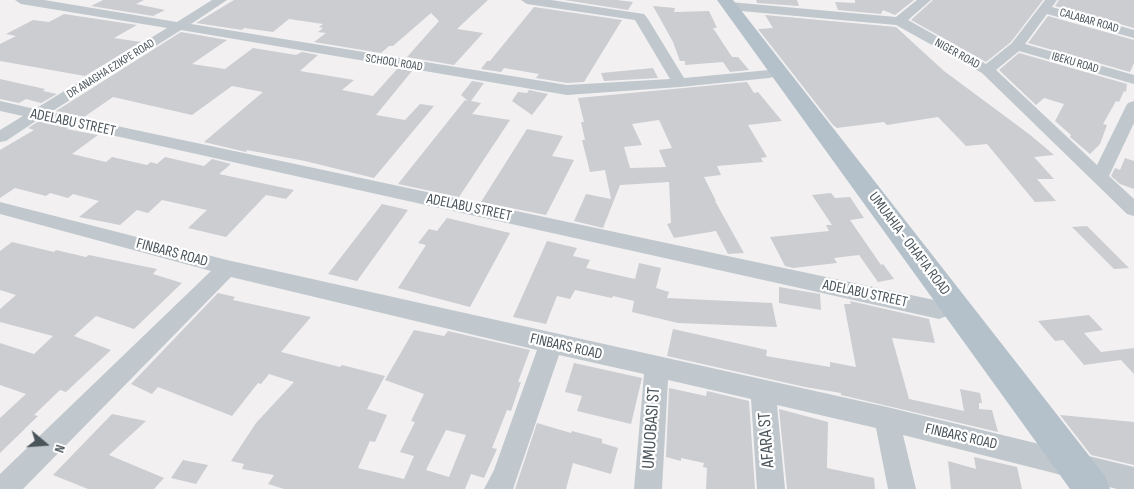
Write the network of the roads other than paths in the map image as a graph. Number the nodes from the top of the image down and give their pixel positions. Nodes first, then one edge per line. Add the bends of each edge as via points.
1 (21, 0) edge
2 (221, 0) edge
3 (527, 0) edge
4 (925, 0) edge
5 (723, 2) edge
6 (1048, 4) edge
7 (900, 21) junction
8 (177, 27) junction
9 (1134, 34) edge
10 (1016, 46) junction
11 (988, 70) junction
12 (769, 74) junction
13 (1134, 80) edge
14 (680, 83) junction
15 (0, 106) edge
16 (1134, 106) edge
17 (37, 115) junction
18 (0, 137) edge
19 (1100, 177) junction
20 (0, 208) edge
21 (1134, 210) edge
22 (227, 268) junction
23 (938, 310) junction
24 (551, 344) junction
25 (657, 367) junction
26 (764, 391) junction
27 (887, 419) junction
28 (1046, 457) junction
29 (1072, 477) edge
30 (1134, 480) edge
31 (6, 482) edge
32 (498, 489) edge
33 (648, 489) edge
34 (771, 489) edge
35 (902, 489) edge
36 (1092, 489) edge

1 - 8 street, SCHOOL ROAD
2 - 8 street, DR ANAGHA EZIKPE ROAD
3 - 14 street via 639,17
4 - 7 street
5 - 7 street, NIGER ROAD
5 - 12 main road, UMUAHIA - OHAFIA ROAD
5 - 29 main road, UMUAHIA - OHAFIA ROAD
6 - 9 street, CALABAR ROAD
6 - 10 street
7 - 11 street, NIGER ROAD
8 - 14 street, SCHOOL ROAD via 567,90
8 - 17 street, DR ANAGHA EZIKPE ROAD
10 - 11 street
10 - 13 street, IBEKU ROAD
11 - 19 street, NIGER ROAD
12 - 14 street, SCHOOL ROAD
12 - 23 main road, UMUAHIA - OHAFIA ROAD
15 - 17 street, ADELABU STREET
16 - 19 street
17 - 18 street, DR ANAGHA EZIKPE ROAD
17 - 23 street, ADELABU STREET
19 - 21 street, NIGER ROAD
20 - 22 street, FINBARS ROAD
22 - 24 street, FINBARS ROAD
22 - 31 street
23 - 28 main road, UMUAHIA - OHAFIA ROAD
24 - 25 street, FINBARS ROAD
24 - 32 street
25 - 26 street, FINBARS ROAD
25 - 33 street, UMUOBASI ST
26 - 27 street, FINBARS ROAD
26 - 34 street, AFARA ST
27 - 28 street, FINBARS ROAD
27 - 35 street
28 - 29 main road, UMUAHIA - OHAFIA ROAD
29 - 30 street
29 - 36 main road, UMUAHIA - OHAFIA ROAD

